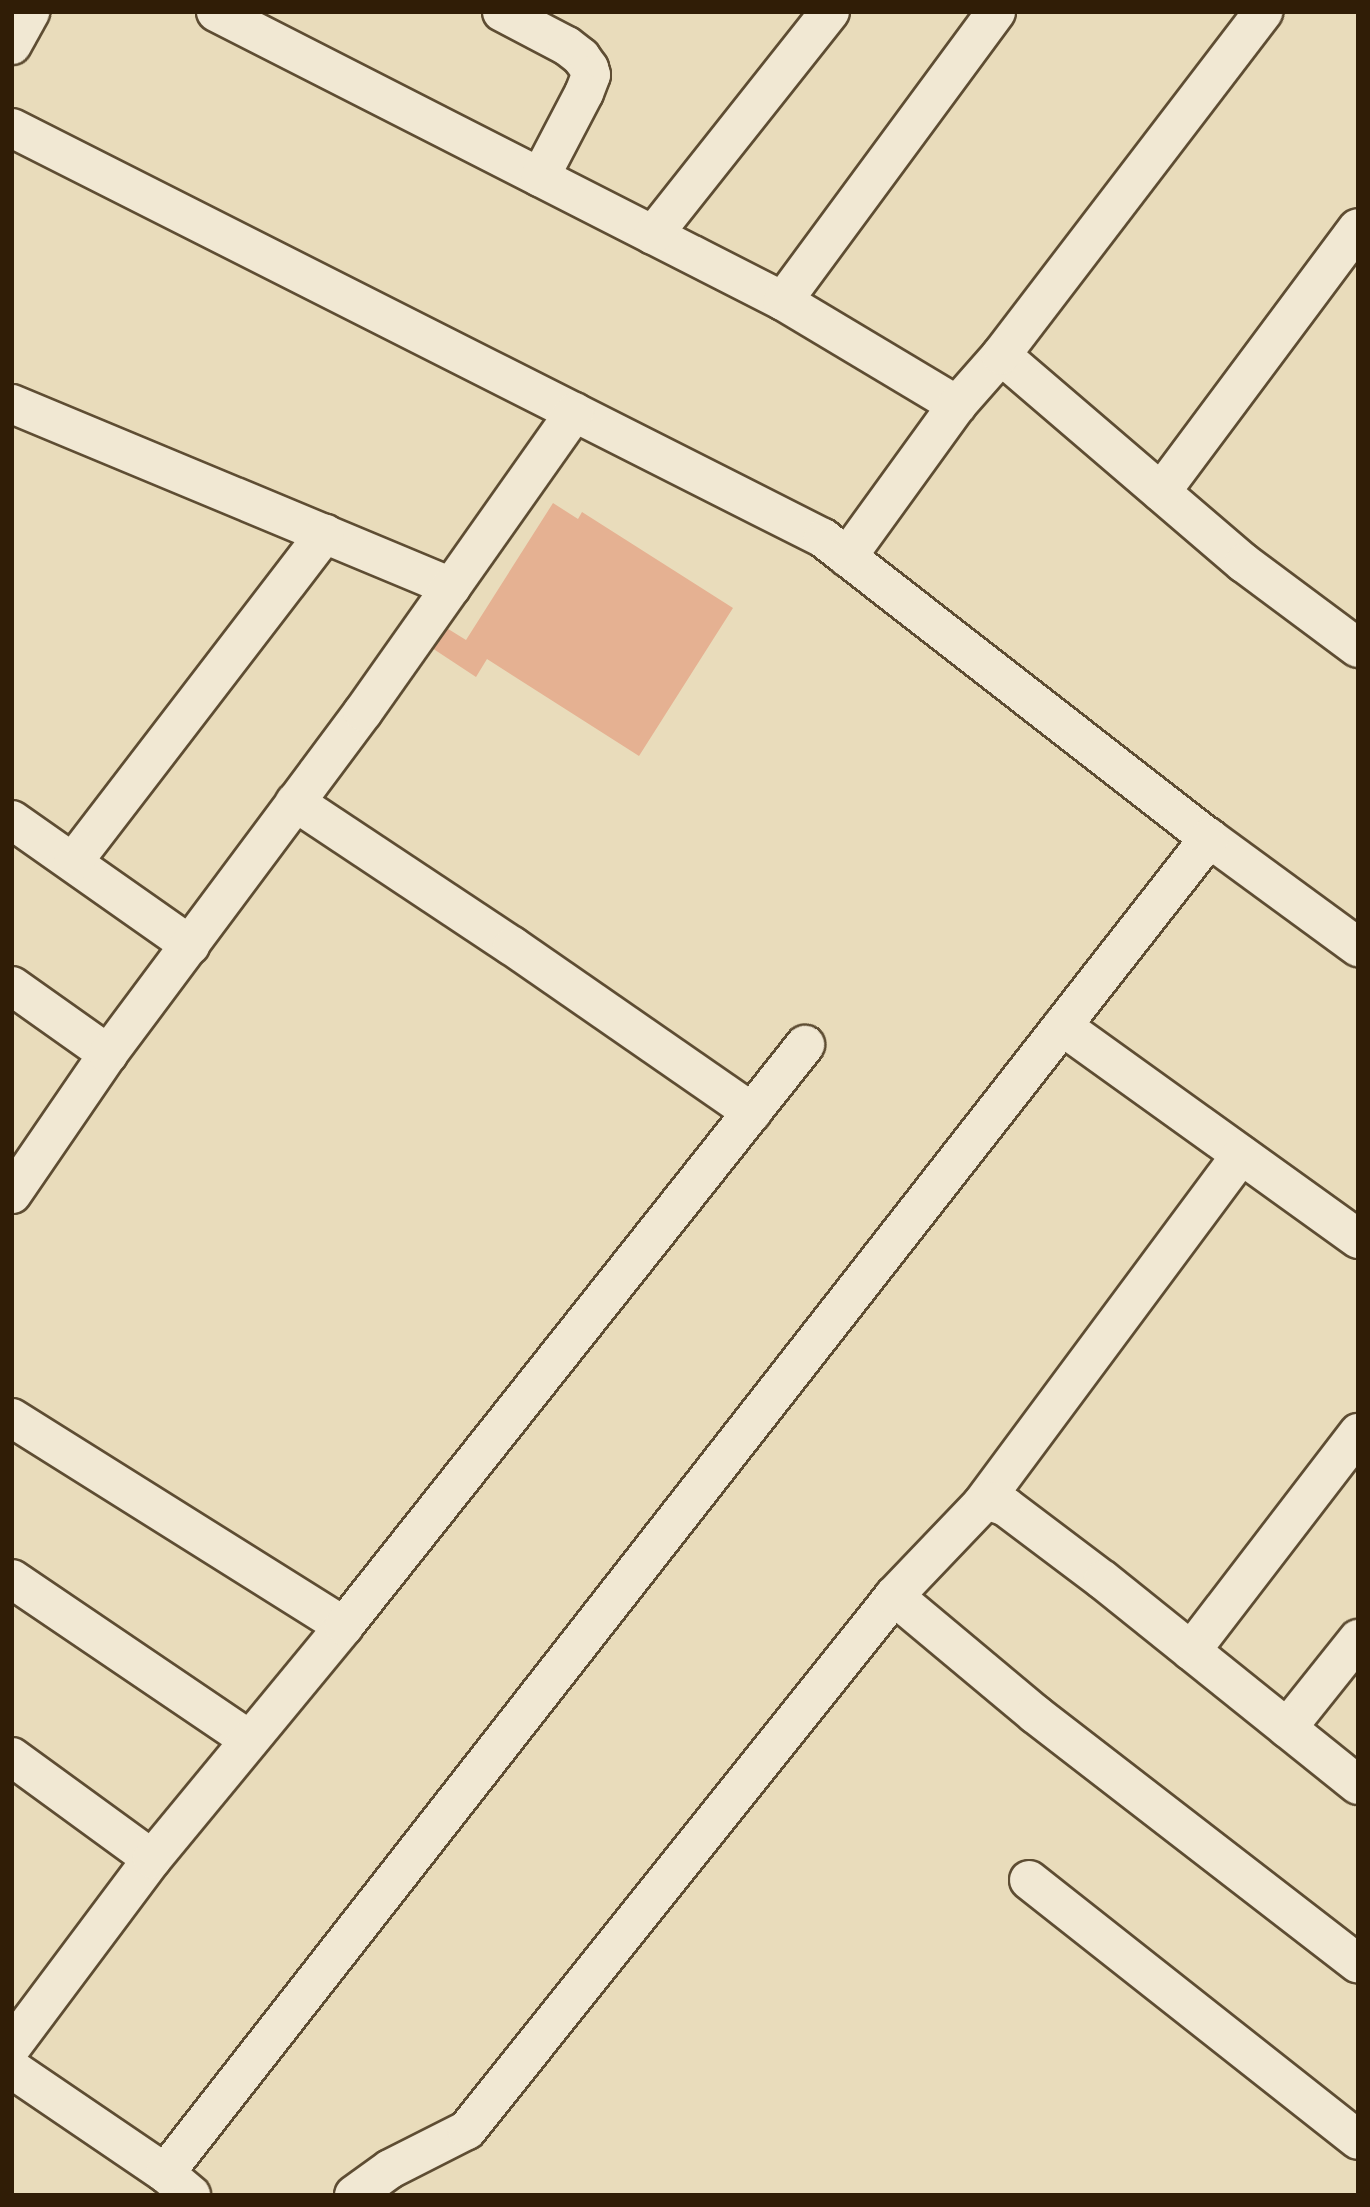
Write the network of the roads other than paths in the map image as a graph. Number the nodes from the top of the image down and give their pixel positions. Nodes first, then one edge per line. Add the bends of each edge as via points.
1 (30, 12) edge
2 (216, 12) edge
3 (502, 12) edge
4 (830, 12) edge
5 (996, 12) edge
6 (1263, 12) edge
7 (12, 46) edge
8 (12, 128) edge
9 (540, 177) junction
10 (1358, 229) edge
11 (653, 235) junction
12 (783, 301) junction
13 (1002, 355) junction
14 (12, 404) edge
15 (957, 405) junction
16 (575, 412) junction
17 (1161, 492) junction
18 (325, 533) junction
19 (847, 557) junction
20 (451, 587) junction
21 (1358, 648) edge
22 (295, 803) junction
23 (12, 820) edge
24 (1209, 838) junction
25 (73, 862) junction
26 (190, 945) junction
27 (1358, 947) edge
28 (12, 986) edge
29 (1062, 1026) junction
30 (805, 1045) dead end
31 (108, 1054) junction
32 (751, 1112) junction
33 (1241, 1155) junction
34 (12, 1194) edge
35 (1358, 1239) edge
36 (12, 1418) edge
37 (1358, 1433) edge
38 (981, 1506) junction
39 (12, 1579) edge
40 (894, 1596) junction
41 (344, 1626) junction
42 (1358, 1639) edge
43 (1191, 1651) junction
44 (1287, 1728) junction
45 (250, 1740) junction
46 (12, 1757) edge
47 (1358, 1785) edge
48 (152, 1859) junction
49 (1029, 1880) dead end
50 (1358, 1964) edge
51 (12, 2046) edge
52 (12, 2069) edge
53 (1358, 2140) edge
54 (178, 2184) edge
55 (354, 2195) edge

1 - 7 street
2 - 9 street
3 - 9 street via 567,46 589,68 584,93
4 - 11 street
5 - 12 street
6 - 13 street
8 - 16 street
9 - 11 street
10 - 17 street
11 - 12 street
12 - 15 street
13 - 15 street
13 - 17 street
14 - 18 street
15 - 19 street
16 - 19 street via 823,538
16 - 20 street
17 - 21 street via 1244,563
18 - 20 street
18 - 25 street
19 - 24 street
20 - 22 street
22 - 26 street
22 - 32 street
23 - 25 street
24 - 27 street
24 - 29 street
25 - 26 street
26 - 31 street
28 - 31 street
29 - 33 street
29 - 54 street
30 - 32 street
31 - 34 street
32 - 41 street
33 - 35 street
33 - 38 street
36 - 41 street
37 - 43 street
38 - 40 street
38 - 43 street via 989,1501 1006,1507
39 - 45 street
40 - 50 street via 1035,1714
40 - 55 street via 467,2130 390,2168
41 - 45 street
42 - 44 street
43 - 44 street
44 - 47 street
45 - 48 street
46 - 48 street
48 - 51 street
49 - 53 street
52 - 54 street

